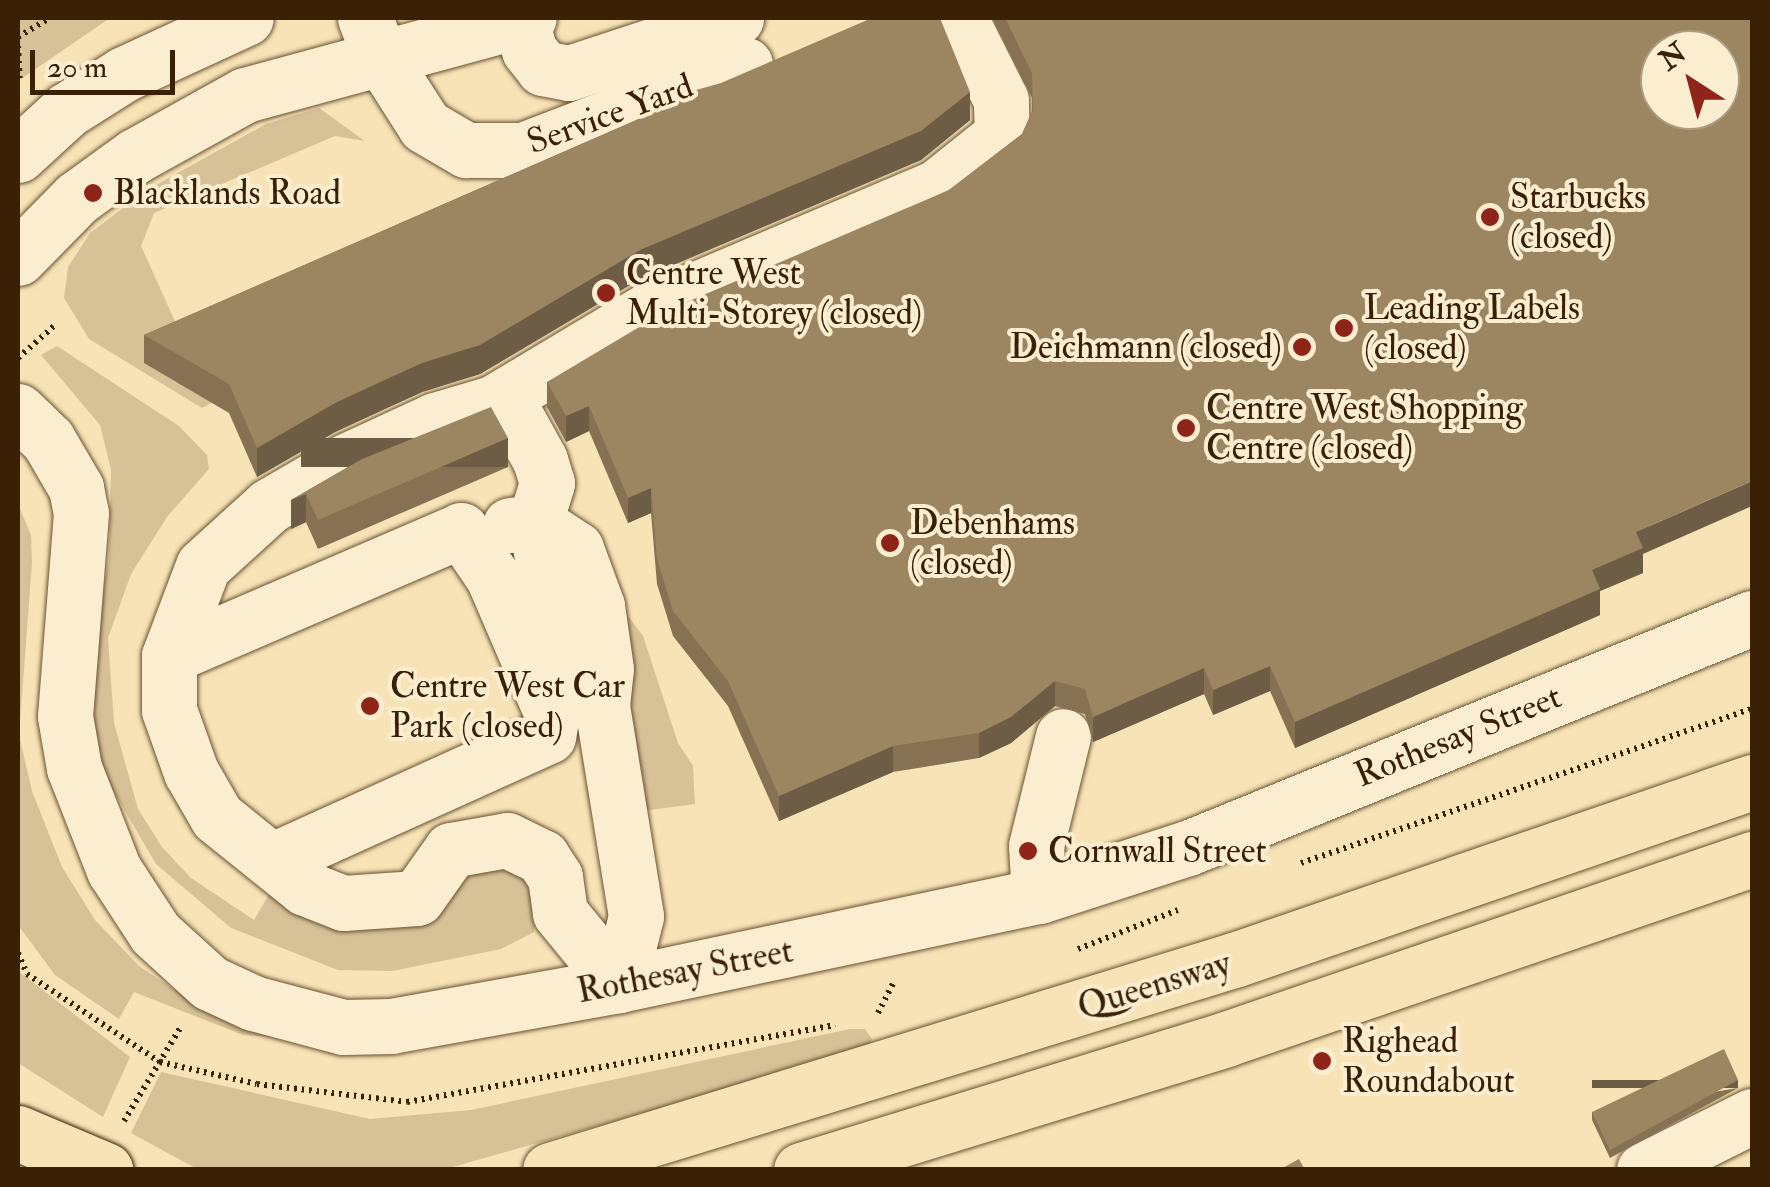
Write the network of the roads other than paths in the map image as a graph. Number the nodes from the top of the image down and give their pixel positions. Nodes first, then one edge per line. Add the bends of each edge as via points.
1 (246, 18) edge
2 (960, 18) edge
3 (528, 30) edge
4 (372, 36) edge
5 (740, 41) edge
6 (18, 154) edge
7 (18, 258) edge
8 (493, 403) junction
9 (18, 411) edge
10 (535, 522) junction
11 (461, 530) junction
12 (1752, 618) edge
13 (169, 656) junction
14 (1063, 736) dead end
15 (1752, 782) edge
16 (1752, 859) edge
17 (274, 860) junction
18 (1039, 896) junction
19 (619, 984) junction
20 (1752, 1116) edge
21 (18, 1134) edge
22 (109, 1154) edge
23 (550, 1170) edge
24 (801, 1170) edge
25 (1644, 1170) edge

1 - 6 street via 124,74 66,110
2 - 8 street via 1001,100 1002,135 938,188 652,308
3 - 4 street
3 - 5 street via 569,73
4 - 5 street, Service Yard via 425,126 466,150 524,150
4 - 7 street via 187,123 77,198
8 - 10 street via 513,412 537,454 547,483
8 - 13 street via 434,420 269,506 204,566
9 - 19 street, Rothesay Street via 64,462 81,513 65,662 74,768 114,870 177,958 253,1003 343,1027 391,1026
10 - 11 street
10 - 19 street via 553,612 602,706 636,916
11 - 13 street
11 - 17 street via 493,577 552,714 548,736
12 - 18 street, Rothesay Street via 1188,848
13 - 17 street via 169,710 191,772 217,817
14 - 18 street via 1036,846
15 - 23 highway, Queensway via 1253,954
16 - 24 highway, Queensway via 1226,1039
17 - 19 street via 305,888 343,904 417,898 451,850 508,840 542,857 555,876 560,913
18 - 19 street, Rothesay Street
20 - 25 street
21 - 22 highway, bridge

